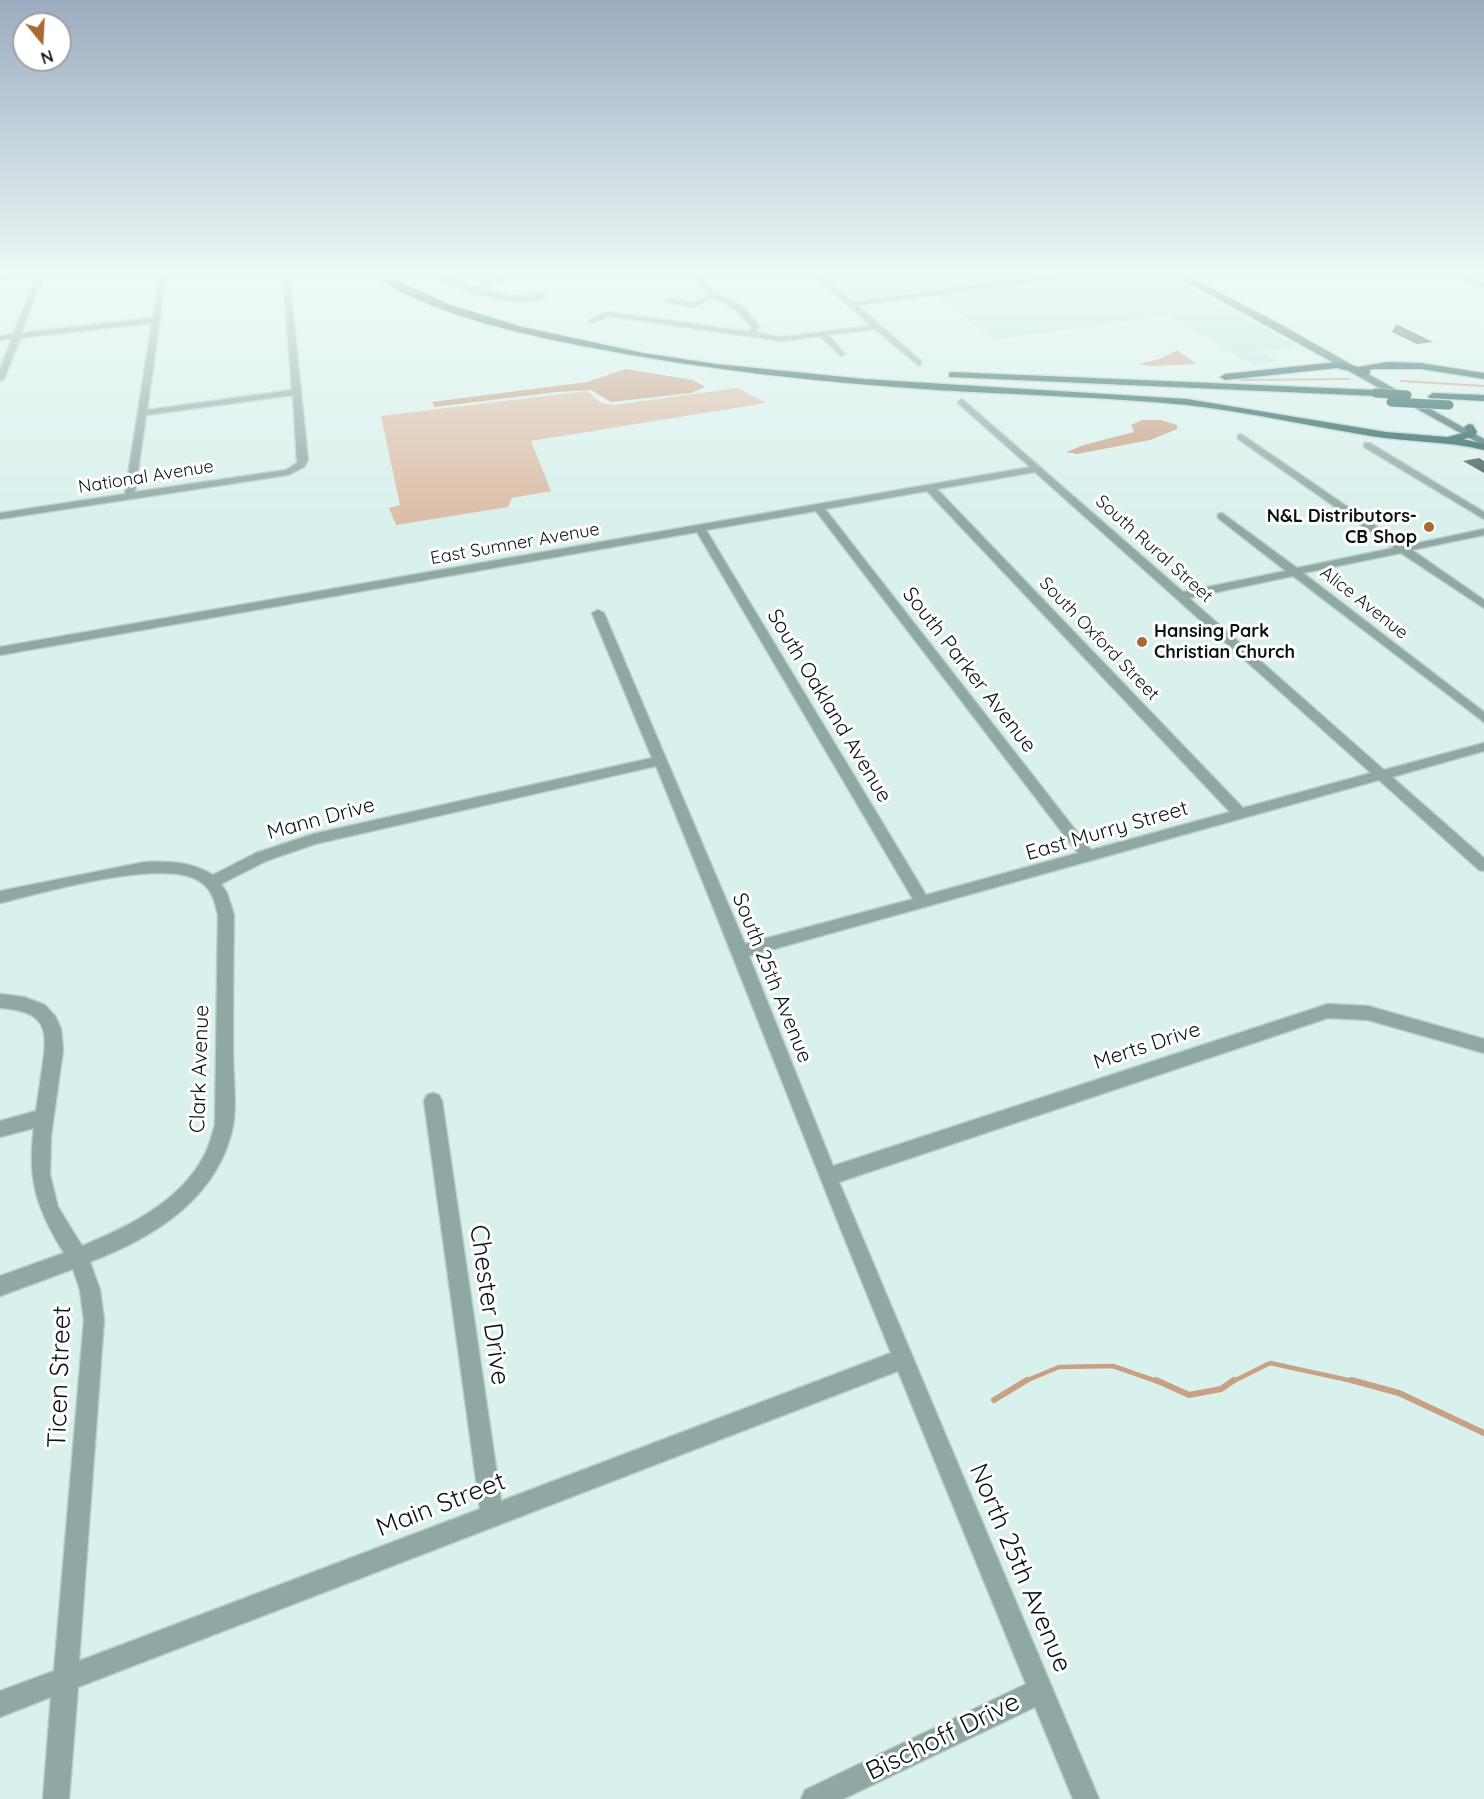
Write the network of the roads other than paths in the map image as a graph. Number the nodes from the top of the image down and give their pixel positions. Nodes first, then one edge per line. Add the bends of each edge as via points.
1 (8, 359) edge
2 (150, 359) edge
3 (293, 359) edge
4 (674, 359) edge
5 (720, 359) edge
6 (905, 359) edge
7 (1322, 359) edge
8 (1331, 359) edge
9 (1342, 359) edge
10 (1349, 359) edge
11 (1395, 365) junction
12 (1344, 366) junction
13 (1318, 368) junction
14 (865, 371) dead end
15 (916, 371) dead end
16 (1362, 371) junction
17 (1484, 376) edge
18 (0, 379) edge
19 (884, 382) junction
20 (296, 392) junction
21 (1484, 398) edge
22 (962, 402) dead end
23 (1484, 406) edge
24 (142, 413) junction
25 (1456, 427) joint
26 (1477, 433) edge
27 (1241, 437) dead end
28 (1430, 438) junction
29 (1367, 445) dead end
30 (1484, 445) edge
31 (1036, 469) junction
32 (930, 488) junction
33 (130, 496) junction
34 (818, 507) junction
35 (0, 516) edge
36 (1222, 516) dead end
37 (1484, 516) edge
38 (700, 528) junction
39 (1484, 532) edge
40 (1402, 549) junction
41 (1295, 572) junction
42 (1181, 596) junction
43 (1484, 605) edge
44 (598, 613) dead end
45 (0, 651) edge
46 (1484, 718) edge
47 (1484, 747) edge
48 (660, 760) junction
49 (1382, 776) junction
50 (1241, 815) junction
51 (1089, 857) junction
52 (1484, 866) edge
53 (211, 883) junction
54 (0, 897) edge
55 (923, 903) junction
56 (740, 952) junction
57 (9, 1002) edge
58 (1484, 1046) edge
59 (433, 1101) dead end
60 (45, 1117) junction
61 (0, 1129) edge
62 (828, 1177) junction
63 (76, 1256) junction
64 (0, 1286) edge
65 (903, 1359) junction
66 (492, 1516) junction
67 (66, 1679) junction
68 (1040, 1691) junction
69 (0, 1704) edge
70 (56, 1799) edge
71 (813, 1799) edge
72 (1086, 1799) edge

1 - 18 street
2 - 24 street
3 - 20 street
4 - 19 highway
5 - 14 highway
6 - 15 street
7 - 13 highway
8 - 12 main road
9 - 16 main road
10 - 11 highway
11 - 16 highway
11 - 17 highway
12 - 13 highway
12 - 16 main road
13 - 21 highway, bridge via 1177,378 944,374
16 - 25 main road
16 - 26 main road
19 - 23 highway, bridge
19 - 28 highway via 1198,404 1379,434
20 - 24 street
20 - 33 street, National Avenue via 303,460 297,469
22 - 31 street, South Rural Street
24 - 33 street
25 - 26 highway
26 - 28 highway
26 - 30 main road
27 - 40 street
28 - 30 highway
29 - 37 street
31 - 32 street, East Sumner Avenue
31 - 42 street, South Rural Street
32 - 34 street, East Sumner Avenue
32 - 50 street, South Oxford Street
33 - 35 street, National Avenue
34 - 38 street, East Sumner Avenue
34 - 51 street, South Parker Avenue
36 - 41 street, Alice Avenue
38 - 45 street, East Sumner Avenue
38 - 55 street, South Oakland Avenue
39 - 40 street
40 - 41 street
40 - 43 street
41 - 42 street
41 - 46 street, Alice Avenue
42 - 49 street, South Rural Street
44 - 48 street, South 25th Avenue
47 - 49 street, East Murry Street
48 - 53 street, Mann Drive via 313,839 261,857
48 - 56 street, South 25th Avenue
49 - 50 street, East Murry Street
49 - 52 street, South Rural Street
50 - 51 street, East Murry Street
51 - 55 street, East Murry Street
53 - 54 street via 178,867 145,866
53 - 63 street, Clark Avenue via 222,897 226,915 225,1120 218,1149 203,1176 167,1213 129,1236
55 - 56 street, East Murry Street
56 - 62 street, South 25th Avenue
57 - 60 street, Ticen Street via 38,1009 53,1027 55,1042
58 - 62 street, Merts Drive via 1373,1013 1328,1011
59 - 66 street, Chester Drive
60 - 61 street
60 - 63 street, Ticen Street via 40,1161 43,1190 58,1229
62 - 65 street, South 25th Avenue
63 - 64 street, Clark Avenue
63 - 67 street, Ticen Street via 90,1292 94,1329
65 - 66 street, Main Street
65 - 68 street, North 25th Avenue
66 - 67 street, Main Street
67 - 69 street, Main Street
67 - 70 street, Ticen Street
68 - 71 street, Bischoff Drive
68 - 72 street, North 25th Avenue

